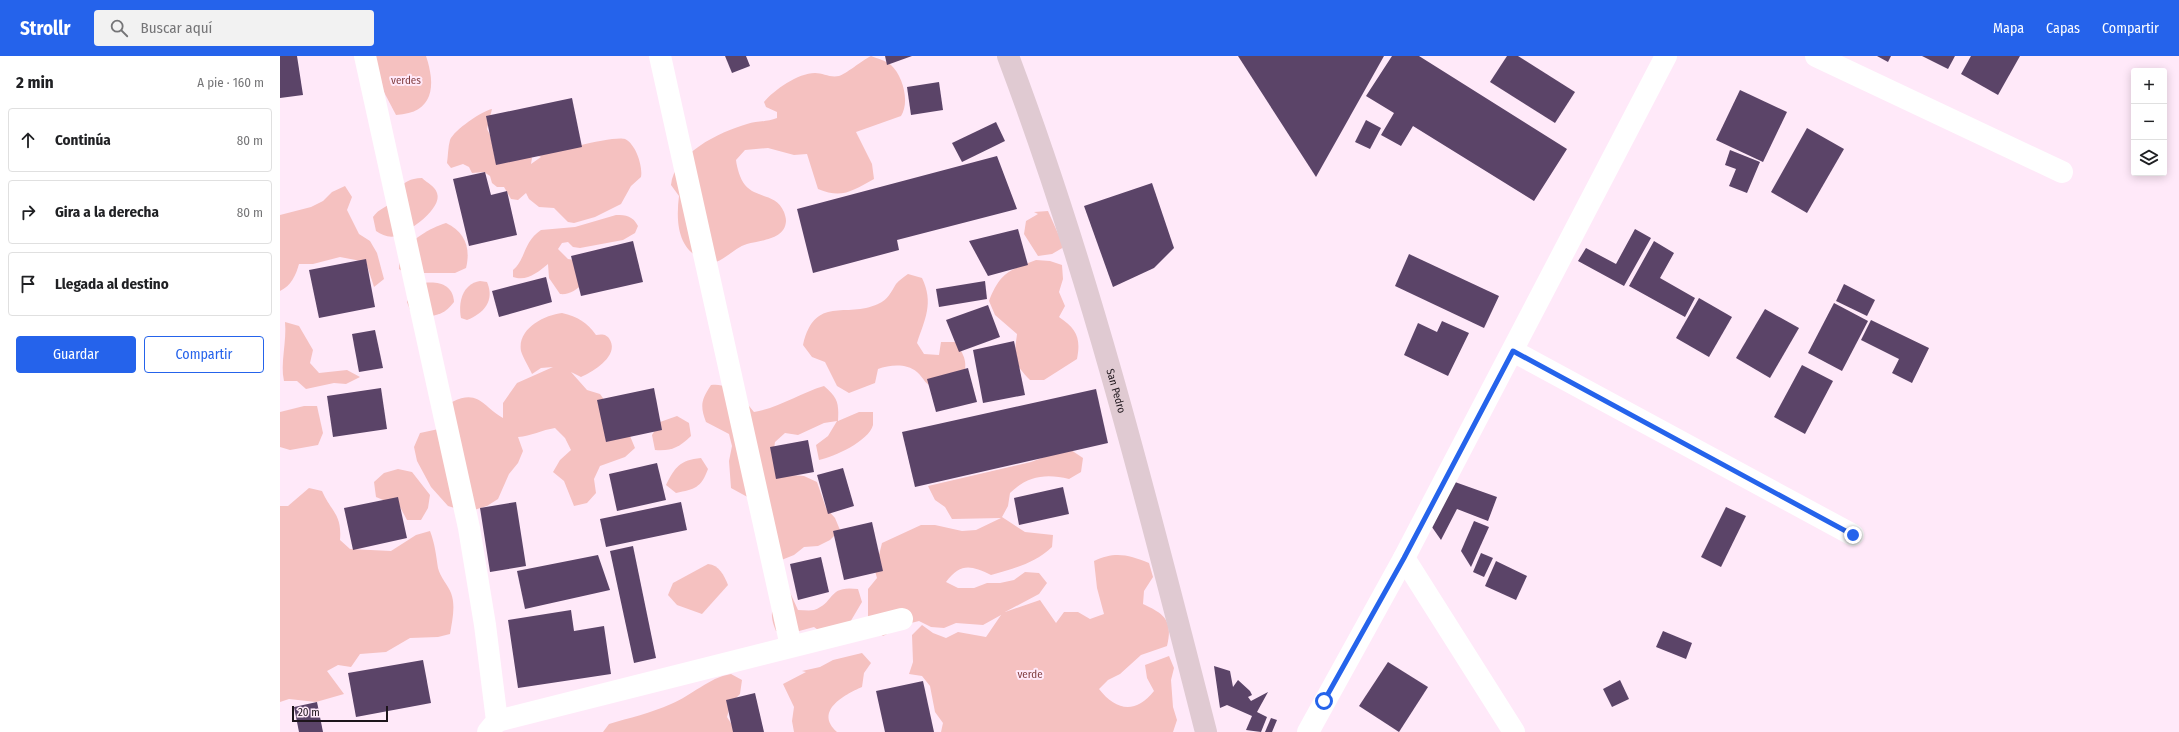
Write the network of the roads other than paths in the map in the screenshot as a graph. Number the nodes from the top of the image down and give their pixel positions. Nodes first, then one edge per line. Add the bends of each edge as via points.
1 (365, 56) edge
2 (660, 56) edge
3 (1008, 56) edge
4 (1666, 56) edge
5 (1816, 56) edge
6 (2062, 172) dead end
7 (1513, 351) junction
8 (1853, 535) dead end
9 (1404, 558) junction
10 (902, 619) dead end
11 (791, 646) junction
12 (493, 726) edge
13 (1206, 732) edge
14 (1308, 732) edge
15 (1514, 732) edge

1 - 12 street via 469,528 485,625
2 - 11 street
3 - 13 main road, San Pedro via 1037,134 1129,433
4 - 7 street
5 - 6 street
7 - 8 street
7 - 9 street
9 - 14 street
9 - 15 street
10 - 11 street
11 - 12 street

